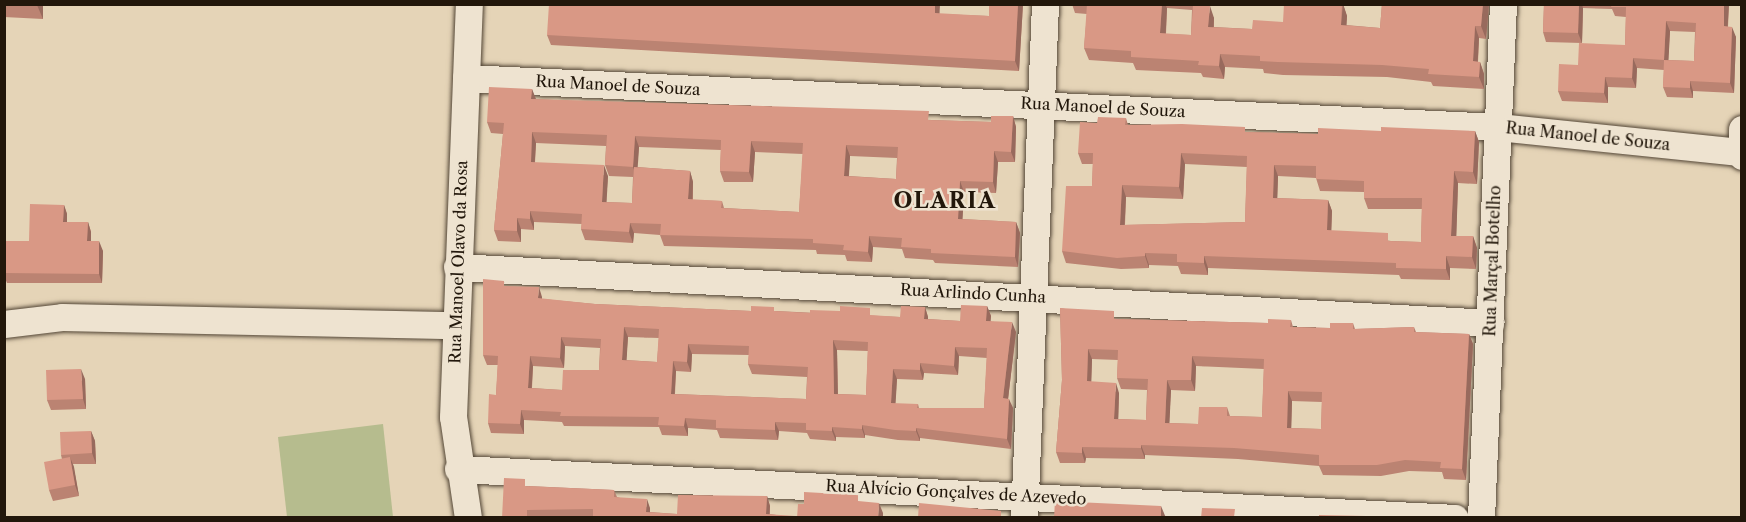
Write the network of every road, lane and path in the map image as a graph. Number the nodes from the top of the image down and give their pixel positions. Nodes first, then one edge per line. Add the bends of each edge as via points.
1 (469, 4) edge
2 (1045, 4) edge
3 (1503, 4) edge
4 (466, 78) junction
5 (1041, 104) junction
6 (1498, 127) junction
7 (1741, 146) edge
8 (457, 267) junction
9 (1033, 296) junction
10 (1490, 323) junction
11 (4, 324) edge
12 (455, 325) junction
13 (458, 469) junction
14 (1025, 506) edge
15 (468, 518) edge
16 (1455, 518) edge
17 (1481, 518) edge

1 - 4 street, Rua Manoel Olavo da Rosa
2 - 5 street
3 - 6 street, Rua Marçal Botelho
4 - 5 street, Rua Manoel de Souza
4 - 8 street, Rua Manoel Olavo da Rosa
5 - 6 street, Rua Manoel de Souza
5 - 9 street
6 - 7 street, Rua Manoel de Souza
6 - 10 street, Rua Marçal Botelho
8 - 9 street, Rua Arlindo Cunha
8 - 12 street, Rua Manoel Olavo da Rosa
9 - 10 street, Rua Arlindo Cunha
9 - 14 street
10 - 17 street, Rua Marçal Botelho
11 - 12 street via 62,317
12 - 13 street, Rua Manoel Olavo da Rosa via 453,417
13 - 14 street, Rua Alvício Gonçalves de Azevedo
13 - 15 street, Rua Manoel Olavo da Rosa
14 - 16 street, Rua Alvício Gonçalves de Azevedo

